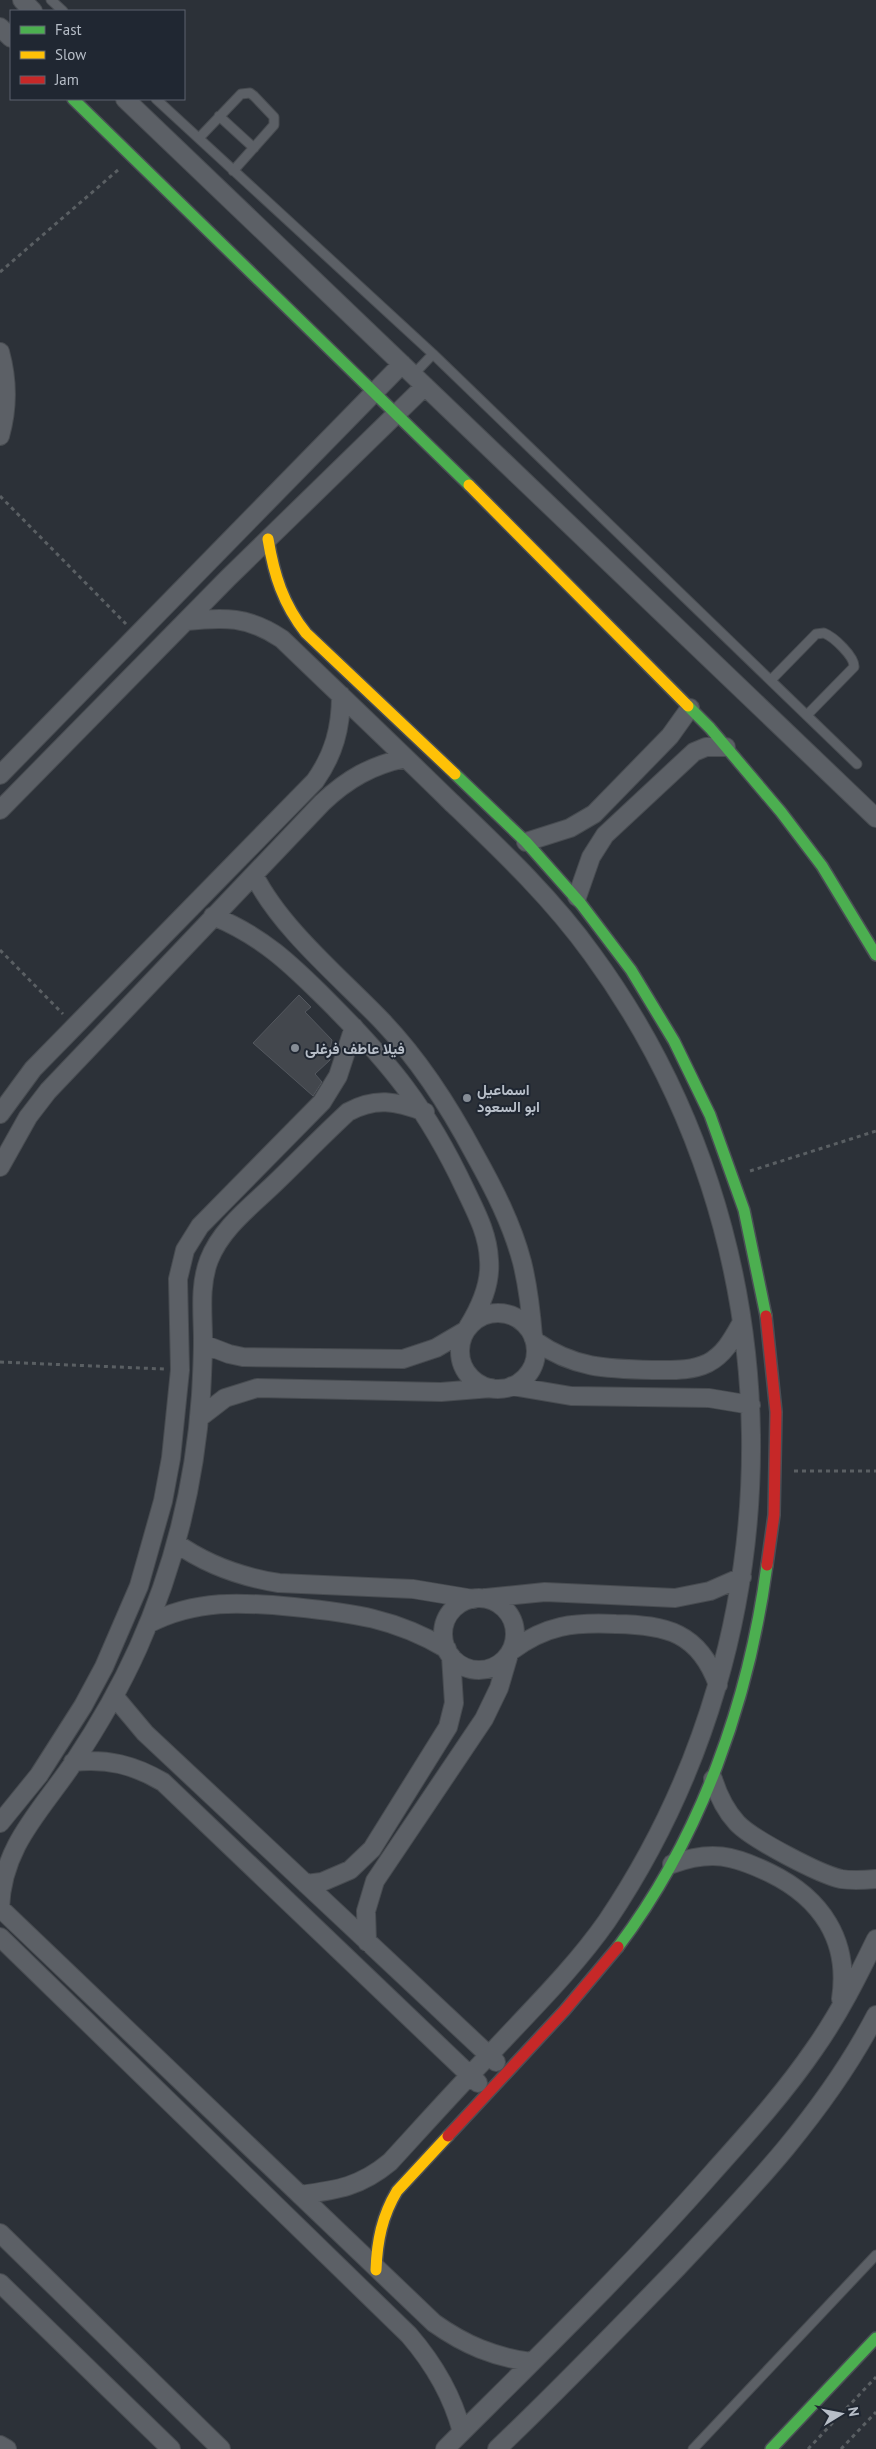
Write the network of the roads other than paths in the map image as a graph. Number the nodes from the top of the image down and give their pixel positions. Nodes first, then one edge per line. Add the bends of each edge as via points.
1 (22, 0) edge
2 (51, 0) edge
3 (32, 10) edge
4 (62, 10) edge
5 (0, 28) edge
6 (10, 37) edge
7 (75, 100) edge
8 (126, 100) edge
9 (157, 100) edge
10 (219, 116) junction
11 (199, 138) junction
12 (254, 148) junction
13 (233, 171) junction
14 (0, 352) edge
15 (433, 354) junction
16 (413, 375) junction
17 (375, 392) junction
18 (397, 413) junction
19 (0, 436) edge
20 (268, 539) junction
21 (186, 621) junction
22 (771, 680) junction
23 (340, 695) junction
24 (690, 708) junction
25 (807, 715) junction
26 (726, 746) junction
27 (406, 758) junction
28 (858, 764) dead end
29 (0, 775) edge
30 (0, 810) edge
31 (876, 818) edge
32 (526, 842) junction
33 (254, 875) junction
34 (577, 897) junction
35 (214, 916) junction
36 (876, 955) edge
37 (354, 1027) junction
38 (425, 1112) junction
39 (0, 1114) edge
40 (0, 1167) edge
41 (742, 1322) junction
42 (466, 1329) junction
43 (534, 1339) junction
44 (203, 1344) junction
45 (512, 1386) junction
46 (491, 1388) junction
47 (751, 1405) junction
48 (200, 1418) junction
49 (176, 1543) junction
50 (742, 1577) junction
51 (479, 1598) junction
52 (148, 1624) junction
53 (449, 1652) junction
54 (510, 1652) junction
55 (718, 1684) junction
56 (114, 1696) junction
57 (73, 1762) junction
58 (713, 1779) junction
59 (0, 1823) edge
60 (672, 1864) junction
61 (876, 1879) edge
62 (306, 1884) junction
63 (0, 1908) edge
64 (0, 1937) edge
65 (876, 1939) edge
66 (368, 1942) junction
67 (840, 2007) junction
68 (876, 2015) edge
69 (488, 2055) junction
70 (507, 2073) junction
71 (470, 2075) junction
72 (488, 2093) junction
73 (300, 2195) junction
74 (0, 2234) edge
75 (876, 2255) edge
76 (376, 2270) junction
77 (0, 2283) edge
78 (876, 2338) edge
79 (531, 2362) junction
80 (462, 2432) junction
81 (0, 2446) edge
82 (7, 2449) edge
83 (171, 2449) edge
84 (221, 2449) edge
85 (445, 2449) edge
86 (497, 2449) edge
87 (693, 2449) edge
88 (771, 2449) edge

1 - 3 street
2 - 4 lane
5 - 6 street
7 - 17 street
8 - 16 street
9 - 11 lane
10 - 11 lane
10 - 12 lane
10 - 12 lane via 240,94 254,96 271,113 274,121
11 - 13 lane
12 - 13 lane
13 - 15 lane
14 - 19 street via 6,371 7,398
15 - 16 lane
15 - 22 lane
16 - 17 street
16 - 18 street
16 - 31 street
17 - 18 street
17 - 29 street
18 - 20 street
18 - 24 street
20 - 21 street
20 - 32 street via 277,589 306,634
21 - 23 street via 237,619 268,629 282,638
21 - 30 street
22 - 25 lane
22 - 25 lane via 816,634 824,633 831,637 854,660 854,667
23 - 27 street
23 - 39 street via 341,714 336,740 326,766 315,781 33,1069
24 - 26 street
24 - 32 street via 670,736 594,814 570,828
25 - 28 lane
26 - 34 street via 706,747 694,752 605,835 591,857
26 - 36 street via 822,866
27 - 33 street via 369,769 336,789
27 - 41 street via 537,886 593,955 641,1030 681,1109 701,1159 725,1235
32 - 34 street
33 - 35 street
33 - 43 street via 283,918 402,1042 449,1106 497,1194 516,1239
34 - 58 street via 616,948 656,1010 711,1116 750,1232 767,1322 775,1471 769,1561 761,1615 743,1694
35 - 37 street via 253,934 271,947
35 - 40 street via 48,1091 15,1137
37 - 38 street via 387,1062
37 - 59 street via 338,1076 322,1102 200,1226 185,1250 178,1278 180,1370 174,1440 163,1501 139,1586 104,1667 62,1741 15,1808
38 - 42 street via 446,1148 488,1244 489,1270 484,1296
38 - 44 street via 387,1101 360,1106 348,1112 225,1233 204,1275
41 - 43 street via 720,1355 709,1363 683,1370 596,1368 570,1361
41 - 47 street
42 - 43 street via 481,1316 498,1312 519,1319
42 - 44 street via 420,1354 386,1360 243,1356
42 - 46 street via 460,1342 463,1367 480,1385
43 - 45 street via 536,1355 532,1369
44 - 48 street
45 - 46 street
45 - 47 street via 571,1396 709,1398
46 - 48 street via 441,1392 257,1388 225,1398
47 - 50 street via 751,1492
48 - 49 street
49 - 51 street via 208,1562 260,1580 413,1589
49 - 52 street
50 - 51 street via 710,1591 675,1598 545,1592
50 - 55 street
51 - 53 street via 457,1606 450,1613 444,1632
51 - 54 street via 500,1604 510,1615 515,1635
52 - 53 street via 180,1610 203,1605 249,1603 374,1617 412,1630
52 - 56 street
53 - 54 street via 464,1666 483,1670 502,1662
53 - 62 street via 454,1703 448,1727 372,1849 350,1870 329,1880
54 - 55 street via 538,1634 567,1624 649,1625 673,1631 693,1644 713,1669
54 - 66 street via 499,1688 484,1719 376,1881 366,1911
55 - 69 street via 682,1784 634,1878 574,1965
56 - 57 street
56 - 62 street via 145,1732
57 - 63 street via 15,1844 4,1875
57 - 71 street via 101,1761 129,1766 163,1782
58 - 60 street
58 - 61 street via 726,1810 750,1834 826,1875 842,1879
60 - 67 street via 690,1857 728,1856 787,1882 807,1896 835,1935 842,1958 844,1983
60 - 70 street via 594,1979
62 - 66 street
63 - 73 street
64 - 80 street via 409,2335 448,2390
65 - 67 street
66 - 69 street
67 - 79 street via 786,2090 621,2273
68 - 86 street via 834,2084 797,2135 756,2182 649,2297
69 - 70 street
69 - 71 street
70 - 72 street
71 - 72 street
71 - 73 street via 376,2174 344,2189
72 - 76 street via 397,2191 388,2205 377,2236
73 - 76 street
74 - 84 street
75 - 87 lane
76 - 79 street via 434,2324 452,2336 490,2354
77 - 83 street
78 - 88 street
79 - 80 street
80 - 85 street
81 - 82 street

